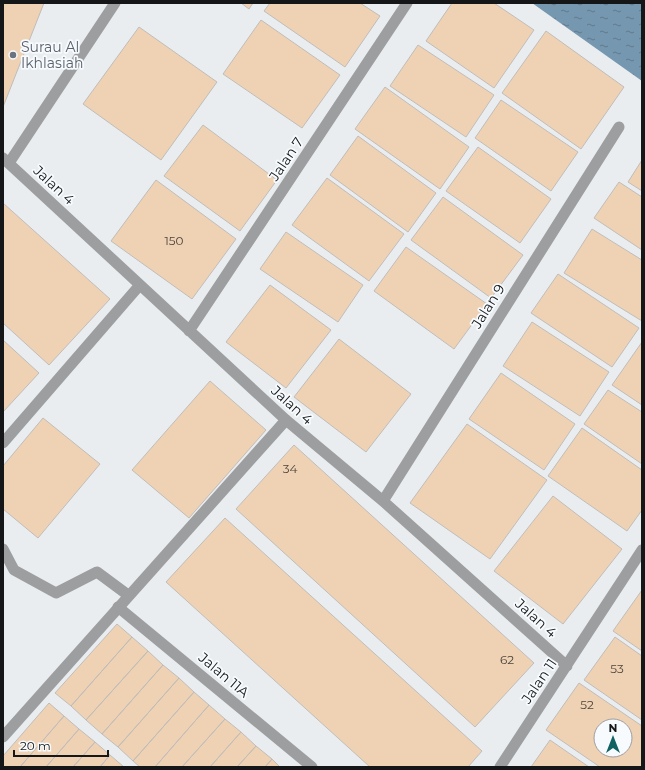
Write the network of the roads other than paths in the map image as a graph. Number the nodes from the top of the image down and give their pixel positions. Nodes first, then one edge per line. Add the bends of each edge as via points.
1 (115, 3) edge
2 (407, 3) edge
3 (619, 127) dead end
4 (6, 161) edge
5 (139, 286) junction
6 (189, 331) junction
7 (286, 420) junction
8 (3, 443) edge
9 (383, 501) junction
10 (3, 549) edge
11 (642, 550) edge
12 (128, 595) junction
13 (118, 607) junction
14 (567, 666) junction
15 (3, 737) edge
16 (312, 767) edge
17 (500, 767) edge

1 - 4 street
2 - 6 street, Jalan 7
3 - 9 street, Jalan 9
4 - 5 street, Jalan 4
5 - 6 street, Jalan 4
5 - 8 street
6 - 7 street, Jalan 4
7 - 9 street, Jalan 4
7 - 12 street
9 - 14 street, Jalan 4
10 - 12 street via 14,570 56,593 97,572
11 - 14 street, Jalan 11
12 - 13 street
13 - 15 street
13 - 16 street, Jalan 11A
14 - 17 street, Jalan 11

